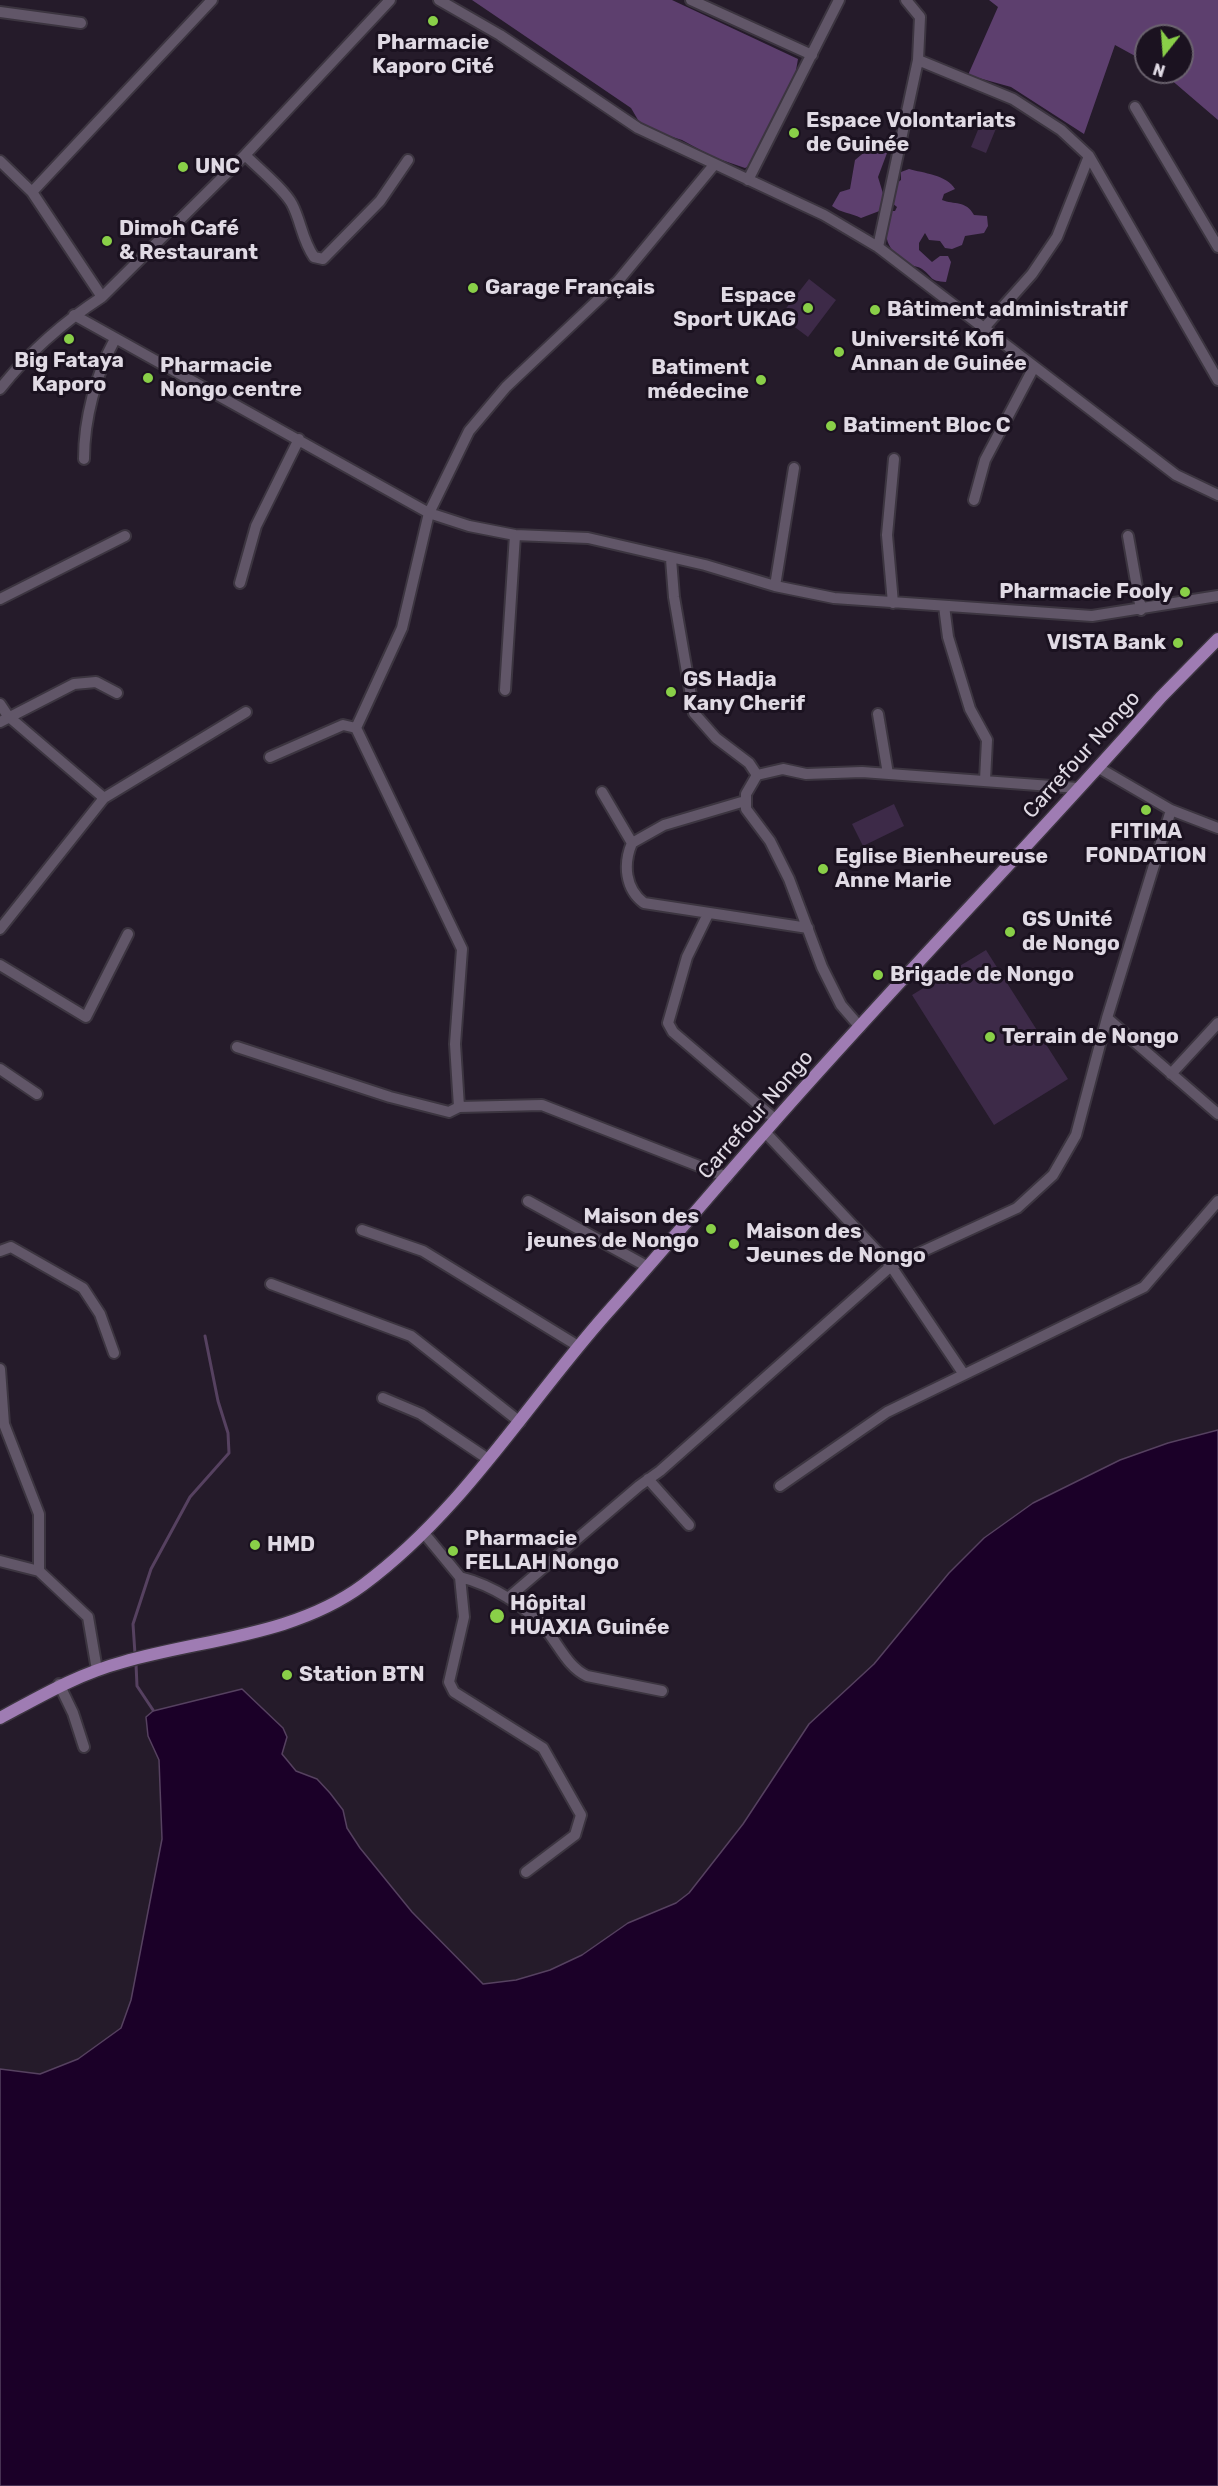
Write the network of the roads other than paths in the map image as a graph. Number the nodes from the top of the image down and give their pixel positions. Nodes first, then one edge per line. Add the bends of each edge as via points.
1 (212, 0) edge
2 (390, 0) edge
3 (439, 0) edge
4 (691, 0) edge
5 (839, 0) edge
6 (906, 0) edge
7 (460, 5) edge
8 (0, 12) edge
9 (81, 23) dead end
10 (812, 55) junction
11 (918, 60) junction
12 (1135, 107) dead end
13 (245, 155) junction
14 (1089, 156) junction
15 (408, 160) dead end
16 (0, 161) edge
17 (714, 165) junction
18 (748, 180) junction
19 (32, 192) junction
20 (878, 247) junction
21 (1218, 247) edge
22 (102, 297) junction
23 (74, 315) junction
24 (984, 328) junction
25 (115, 339) junction
26 (1034, 367) junction
27 (1218, 380) edge
28 (0, 389) edge
29 (299, 439) junction
30 (84, 459) dead end
31 (894, 459) dead end
32 (794, 468) dead end
33 (1218, 495) edge
34 (974, 500) dead end
35 (429, 513) junction
36 (514, 535) junction
37 (125, 536) dead end
38 (1128, 536) dead end
39 (671, 560) junction
40 (240, 583) dead end
41 (775, 586) junction
42 (1218, 596) edge
43 (0, 599) edge
44 (893, 603) junction
45 (944, 606) junction
46 (1141, 610) junction
47 (1216, 644) edge
48 (505, 690) dead end
49 (117, 693) dead end
50 (0, 704) edge
51 (246, 712) dead end
52 (878, 714) dead end
53 (4, 719) edge
54 (356, 728) junction
55 (270, 757) dead end
56 (1099, 768) junction
57 (888, 774) junction
58 (757, 775) junction
59 (985, 780) junction
60 (1078, 788) junction
61 (602, 792) dead end
62 (104, 798) junction
63 (745, 801) junction
64 (1172, 810) junction
65 (1218, 828) edge
66 (632, 843) junction
67 (708, 914) junction
68 (0, 928) edge
69 (808, 928) junction
70 (128, 934) dead end
71 (0, 965) edge
72 (1107, 1018) junction
73 (1218, 1023) edge
74 (860, 1027) junction
75 (237, 1047) dead end
76 (0, 1069) edge
77 (1171, 1074) junction
78 (38, 1094) dead end
79 (459, 1107) junction
80 (1218, 1114) edge
81 (776, 1120) junction
82 (765, 1132) junction
83 (727, 1177) junction
84 (528, 1201) dead end
85 (1218, 1201) edge
86 (362, 1230) dead end
87 (0, 1251) edge
88 (891, 1266) junction
89 (648, 1267) junction
90 (271, 1284) dead end
91 (578, 1346) junction
92 (114, 1353) dead end
93 (0, 1369) edge
94 (963, 1373) junction
95 (383, 1398) dead end
96 (520, 1422) junction
97 (488, 1459) junction
98 (648, 1479) junction
99 (780, 1486) dead end
100 (690, 1526) dead end
101 (423, 1532) junction
102 (0, 1561) edge
103 (39, 1571) junction
104 (460, 1577) junction
105 (508, 1598) junction
106 (97, 1670) junction
107 (58, 1684) junction
108 (662, 1691) dead end
109 (0, 1718) edge
110 (84, 1747) dead end
111 (526, 1872) dead end

1 - 19 street
2 - 13 street
3 - 7 street
4 - 10 street
5 - 10 street
6 - 11 street via 920,17
7 - 17 street via 638,128
8 - 9 street
10 - 18 street
11 - 14 street via 1013,99 1061,130
11 - 20 street
12 - 21 street
13 - 15 street via 292,203 311,253 322,259 380,201
13 - 22 street
14 - 24 street via 1057,237 1032,274
14 - 27 street
16 - 19 street
17 - 18 street
17 - 35 street via 618,281 506,387 469,431
18 - 20 street via 824,214
19 - 22 street
20 - 24 street
22 - 23 street
23 - 25 street
23 - 28 street via 29,354
24 - 26 street
25 - 29 street
25 - 30 street via 102,363 84,441
26 - 33 street via 1176,475
26 - 34 street via 985,460
29 - 35 street
29 - 40 street via 256,526
31 - 44 street via 886,535
32 - 41 street
35 - 36 street
35 - 54 street via 402,628
36 - 39 street via 588,538
36 - 48 street
37 - 43 street
38 - 46 street
39 - 41 street via 705,565
39 - 58 street via 694,713
41 - 44 street
42 - 46 street
44 - 45 street
45 - 46 street via 1082,615
45 - 59 street via 948,637 970,709 987,740
47 - 56 main road, Carrefour Nongo
49 - 53 street via 96,682 74,684
50 - 53 street
51 - 62 street
52 - 57 street
53 - 62 street
54 - 55 street via 343,725
54 - 79 street via 462,949 455,1044
56 - 60 main road, Carrefour Nongo
56 - 64 street
57 - 58 street via 806,774 783,769
57 - 59 street
58 - 63 street
59 - 60 street
60 - 74 main road, Carrefour Nongo
61 - 66 street
62 - 68 street
63 - 66 street via 664,825
63 - 69 street via 746,809 770,841 784,869
64 - 65 street
64 - 72 street
66 - 67 street via 627,854 627,876 636,897 644,903
67 - 69 street
67 - 81 street via 687,957 668,1023 673,1032
69 - 74 street via 841,1005
70 - 71 street via 86,1017
72 - 77 street
72 - 88 street via 1076,1135 1053,1175 1017,1208
73 - 77 street
74 - 81 main road, Carrefour Nongo
75 - 79 street via 390,1097 449,1112
76 - 78 street
77 - 80 street
79 - 83 street via 542,1106
81 - 82 main road, Carrefour Nongo
82 - 83 main road, Carrefour Nongo
82 - 88 street
83 - 89 main road, Carrefour Nongo
84 - 89 street
85 - 94 street via 1144,1287
86 - 91 street via 423,1251
87 - 92 street via 11,1247 82,1288 100,1314
88 - 94 street
88 - 98 street
89 - 91 main road, Carrefour Nongo
90 - 96 street via 411,1336
91 - 96 main road, Carrefour Nongo
93 - 103 street via 4,1424 39,1514
94 - 99 street via 887,1412
95 - 97 street via 421,1414
96 - 97 main road, Carrefour Nongo
97 - 101 main road, Carrefour Nongo
98 - 100 street
98 - 105 street
101 - 104 street
101 - 106 main road, Carrefour Nongo via 363,1585 310,1616
102 - 103 street
103 - 106 street via 87,1617
104 - 105 street
104 - 111 street via 464,1617 449,1682 454,1692 543,1748 581,1815 575,1835
105 - 108 street via 546,1629 576,1670 587,1676
106 - 107 main road, Carrefour Nongo
107 - 109 main road, Carrefour Nongo
107 - 110 street

